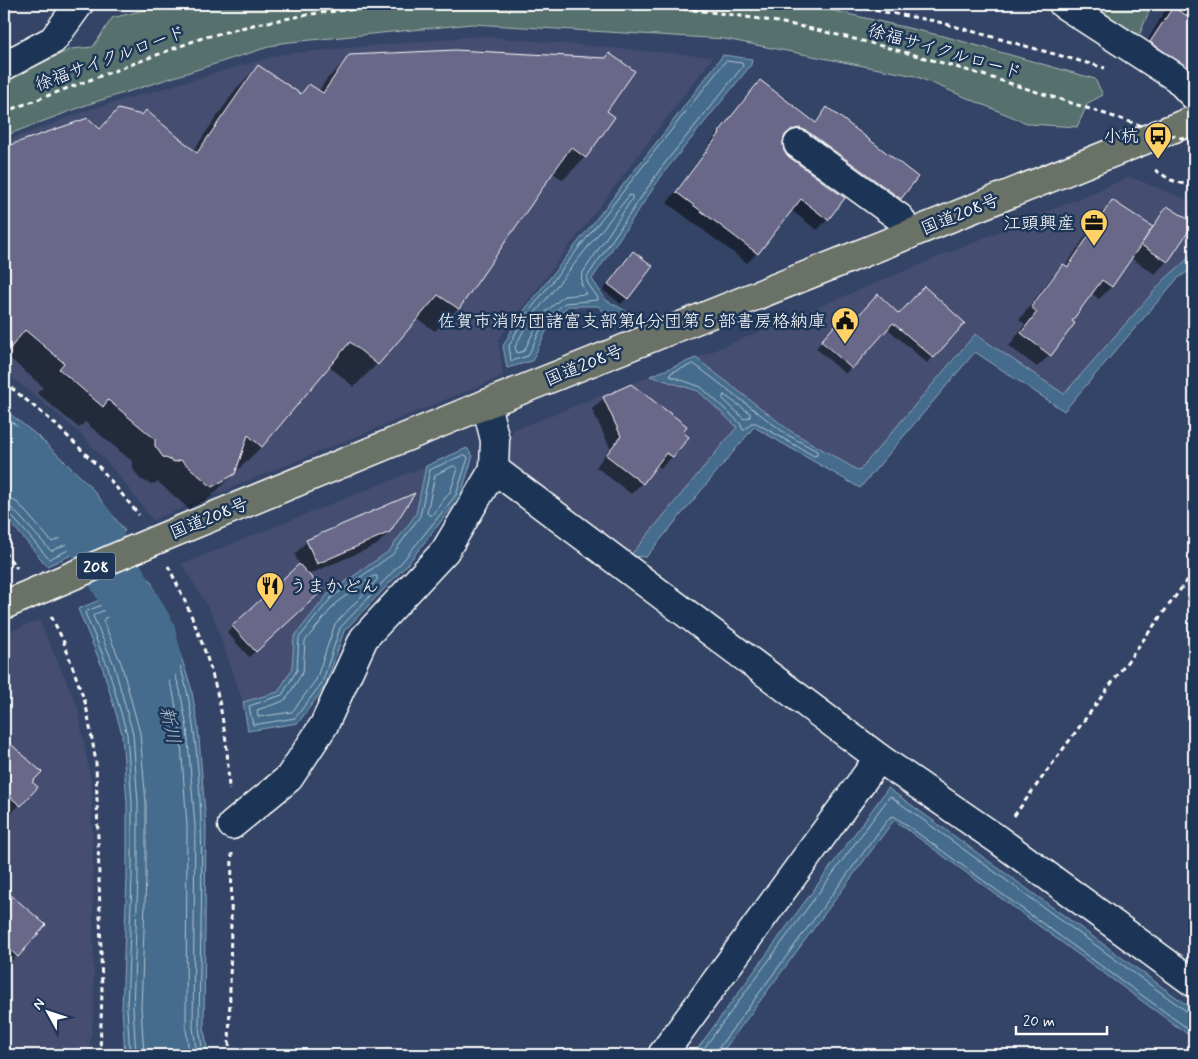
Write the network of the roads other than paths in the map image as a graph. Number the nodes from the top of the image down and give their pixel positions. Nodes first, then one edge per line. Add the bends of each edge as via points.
1 (79, 4) edge
2 (1062, 4) edge
3 (4, 66) edge
4 (1194, 96) edge
5 (1194, 120) edge
6 (798, 144) dead end
7 (908, 235) junction
8 (486, 404) junction
9 (494, 469) junction
10 (4, 605) edge
11 (879, 758) junction
12 (232, 825) road end
13 (1194, 983) edge
14 (662, 1055) edge

1 - 3 street via 53,40
2 - 4 street via 1177,78
5 - 7 highway, 国道208号 / 208
6 - 7 street via 900,218
7 - 8 highway, 国道208号 / 208
8 - 9 street via 495,440
8 - 10 highway, 国道208号 / 208
9 - 11 street
9 - 12 street via 445,551 364,638 324,725 289,778
11 - 13 street via 998,839
11 - 14 street

